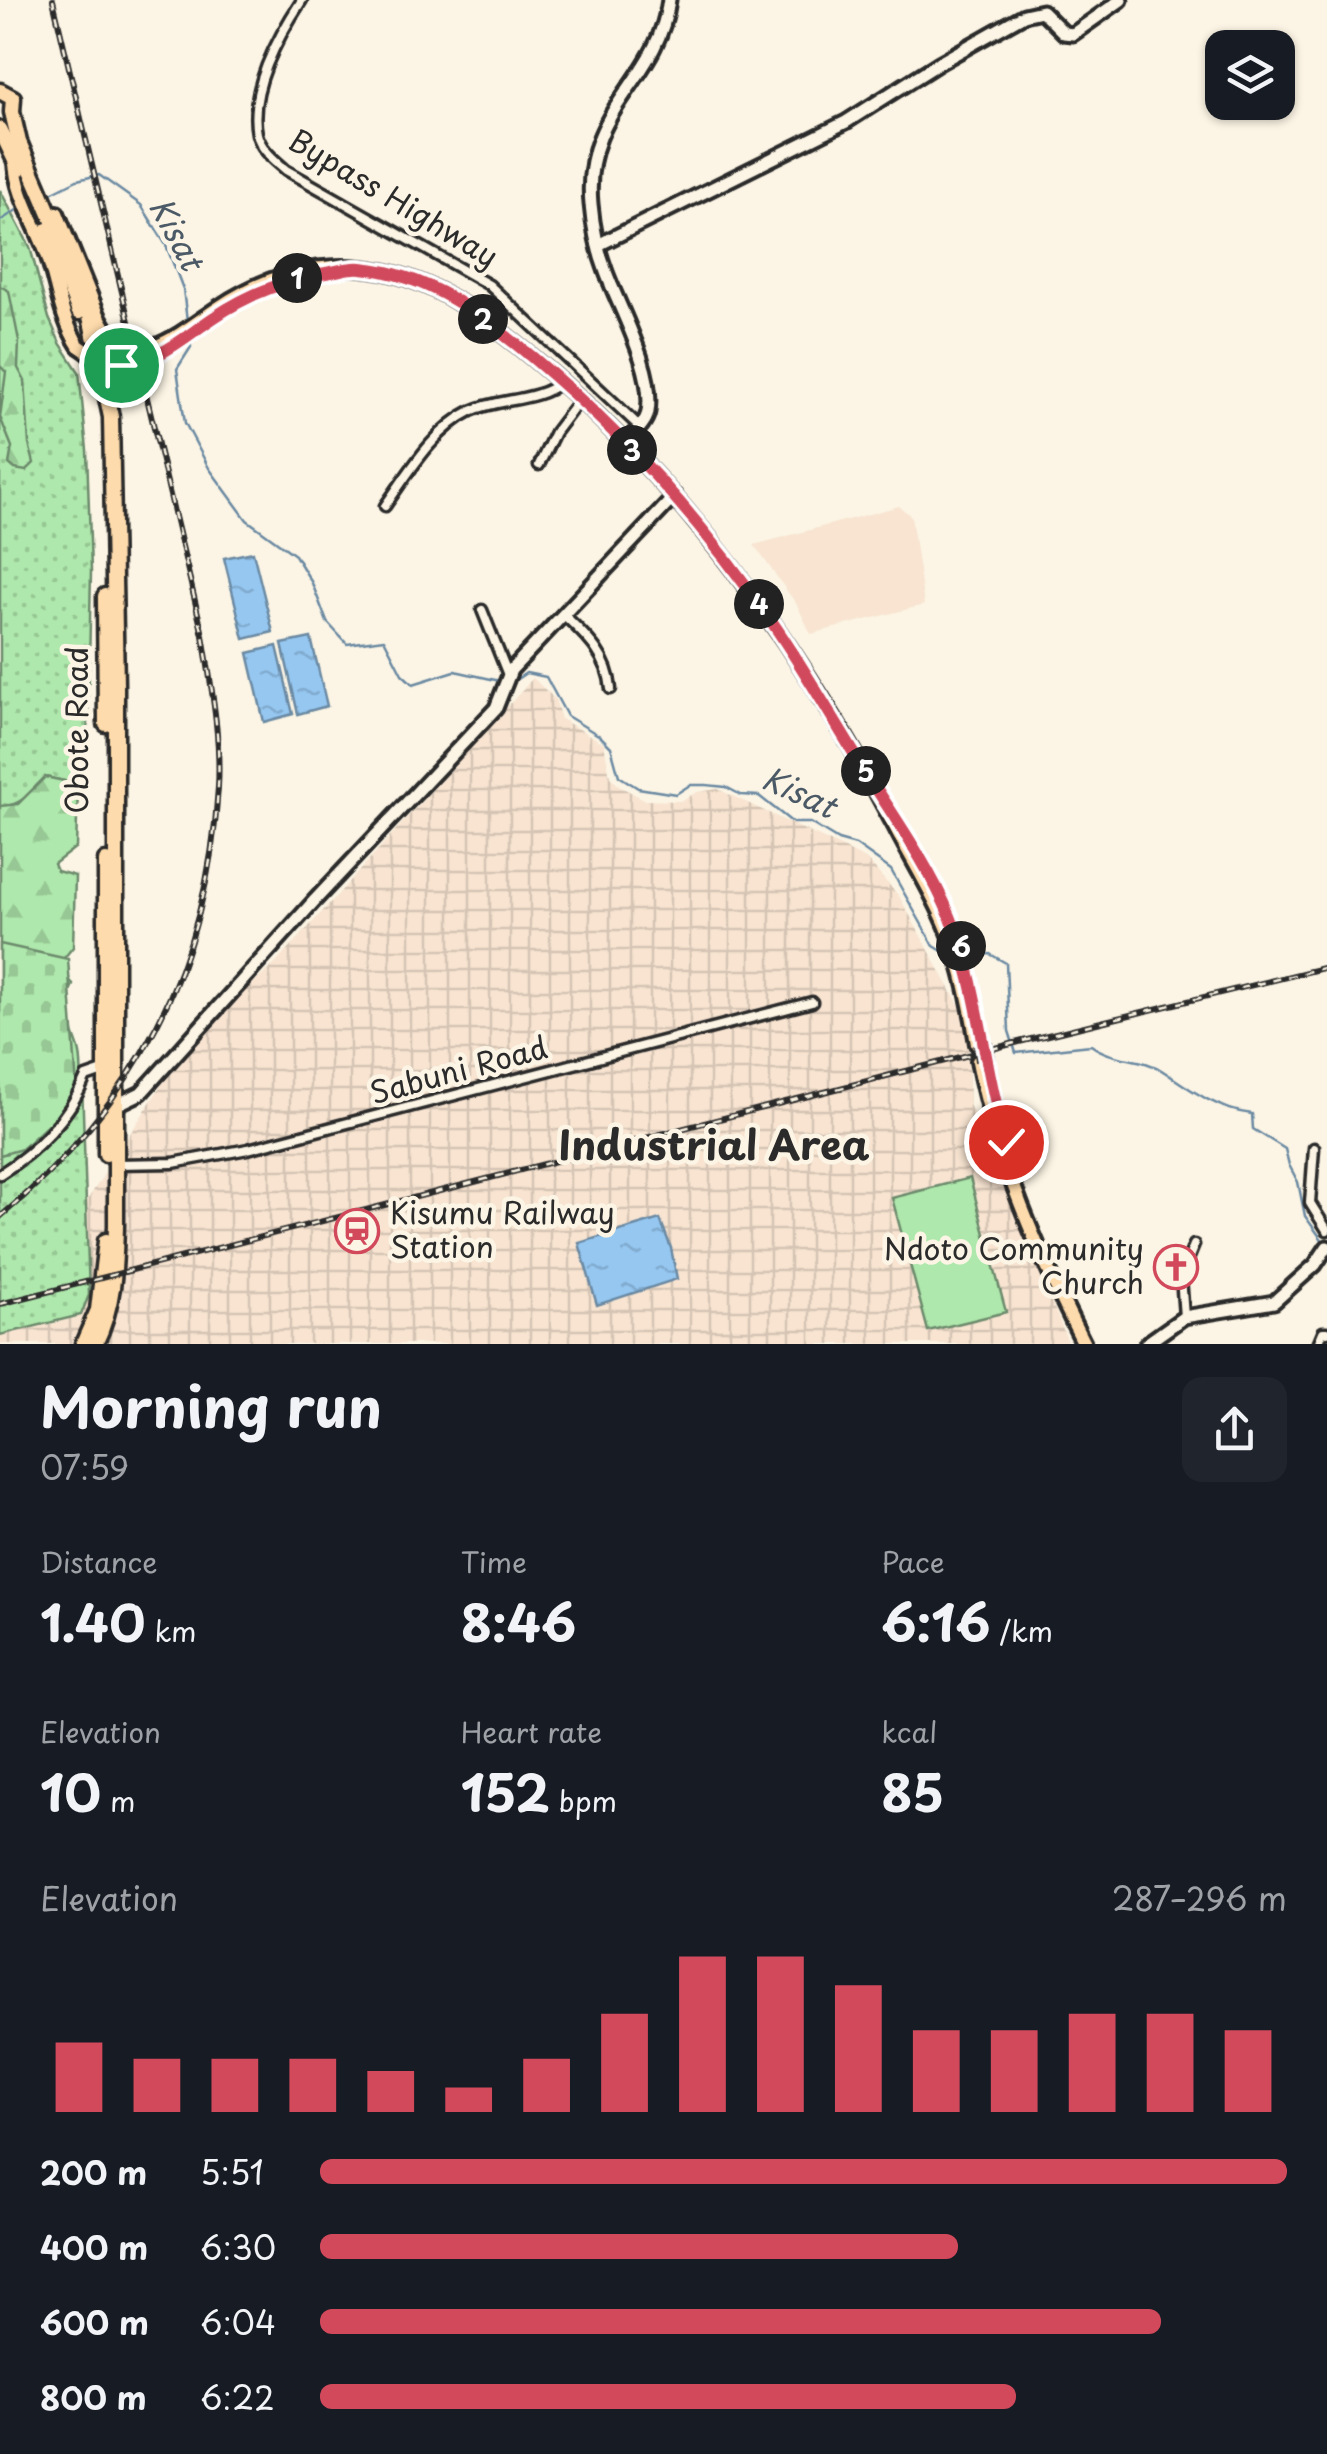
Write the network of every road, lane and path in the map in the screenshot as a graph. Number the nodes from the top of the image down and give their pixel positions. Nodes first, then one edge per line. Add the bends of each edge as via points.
1 (302, 0) edge
2 (669, 0) edge
3 (1121, 0) edge
4 (2, 87) edge
5 (6, 115) edge
6 (0, 130) edge
7 (19, 158) junction
8 (598, 245) junction
9 (330, 269) junction
10 (561, 382) junction
11 (580, 399) junction
12 (640, 426) junction
13 (625, 443) junction
14 (539, 465) dead end
15 (676, 496) junction
16 (385, 506) dead end
17 (482, 610) dead end
18 (563, 614) junction
19 (508, 676) junction
20 (610, 689) dead end
21 (812, 1002) dead end
22 (106, 1070) junction
23 (109, 1108) junction
24 (1314, 1148) dead end
25 (115, 1164) junction
26 (0, 1174) edge
27 (112, 1225) junction
28 (1327, 1230) edge
29 (1194, 1245) dead end
30 (1327, 1247) edge
31 (1184, 1316) junction
32 (1327, 1332) edge
33 (88, 1343) edge
34 (1085, 1344) edge
35 (1146, 1344) edge
36 (1318, 1344) edge

1 - 12 street, Bypass Highway via 260,87 257,133 265,150 286,170 489,285
2 - 8 street via 660,40 596,145 591,202
3 - 8 street via 1073,34 1042,11 1024,15 846,122
4 - 5 highway, Obote Road via 13,98
5 - 7 highway, Obote Road
6 - 7 highway, Obote Road
7 - 9 main road, bridge via 43,183 99,317 126,346 154,347 242,293 286,275
7 - 9 main road, bridge via 20,190 70,332 106,362 146,361 256,292
7 - 22 highway, Obote Road via 80,316 99,398 106,537
7 - 23 highway, Obote Road via 90,316 111,417 116,686
8 - 12 street via 642,366 648,409
9 - 10 main road, Bypass Highway via 394,273 438,290
10 - 11 main road, Bypass Highway
10 - 16 street via 462,416 425,451
11 - 13 main road, Bypass Highway
11 - 14 street
12 - 13 street
13 - 15 main road, Bypass Highway
15 - 18 street
15 - 34 main road, Bypass Highway, bridge via 774,625 949,913 975,994 982,1061 1006,1142
17 - 19 street
18 - 19 street
18 - 20 street via 601,654
19 - 23 street via 496,708 142,1092
21 - 25 street, Sabuni Road via 248,1149 173,1163
22 - 23 highway, Obote Road
22 - 26 street via 86,1077 43,1140
23 - 25 highway, Obote Road
23 - 27 highway, Obote Road
24 - 28 street via 1310,1203
25 - 27 highway, Obote Road
27 - 33 highway, Obote Road
27 - 33 highway, Obote Road via 108,1312
29 - 31 street via 1181,1278
30 - 31 street via 1274,1302
31 - 35 street
32 - 36 street

